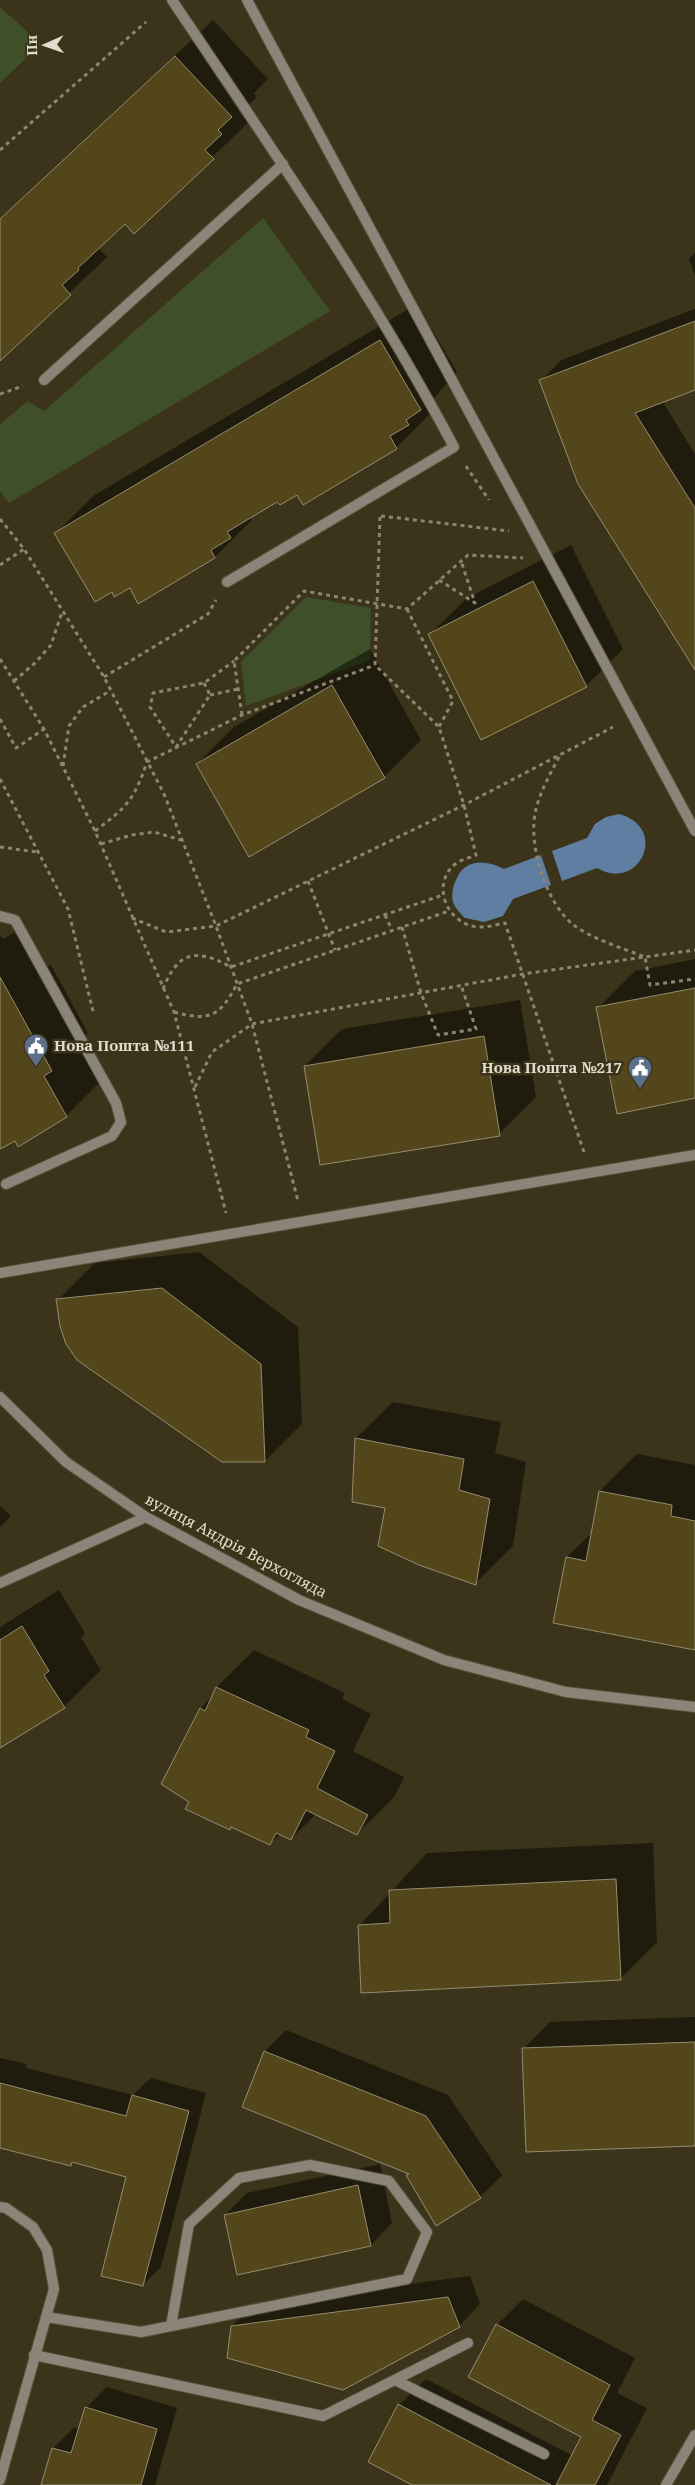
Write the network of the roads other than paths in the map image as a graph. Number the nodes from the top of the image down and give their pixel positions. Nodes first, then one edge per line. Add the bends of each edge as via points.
1 (172, 0) edge
2 (247, 0) edge
3 (283, 164) junction
4 (44, 380) dead end
5 (227, 582) road end
6 (695, 831) edge
7 (0, 916) edge
8 (695, 1155) edge
9 (6, 1184) dead end
10 (0, 1273) edge
11 (0, 1397) edge
12 (146, 1517) junction
13 (0, 1583) edge
14 (695, 1706) edge
15 (0, 2207) edge
16 (46, 2317) junction
17 (171, 2326) junction
18 (468, 2343) dead end
19 (34, 2355) junction
20 (395, 2380) junction
21 (695, 2435) edge
22 (544, 2454) dead end
23 (0, 2480) edge
24 (666, 2485) edge

1 - 3 street
2 - 6 street
3 - 4 street
3 - 5 street via 417,377 454,446
7 - 9 street via 15,920 116,1103 121,1122 112,1136
8 - 10 street
11 - 12 street, вулиця Андрія Верхогляда via 66,1462
12 - 13 street
12 - 14 street, вулиця Андрія Верхогляда via 299,1600 444,1660 566,1692
15 - 16 street via 33,2227 47,2250 54,2289
16 - 17 street via 142,2332
16 - 19 street
17 - 17 street via 407,2279 427,2232 390,2182 310,2164 239,2178 190,2224
18 - 20 street
19 - 20 street via 323,2416
19 - 23 street
20 - 22 street
21 - 24 street

